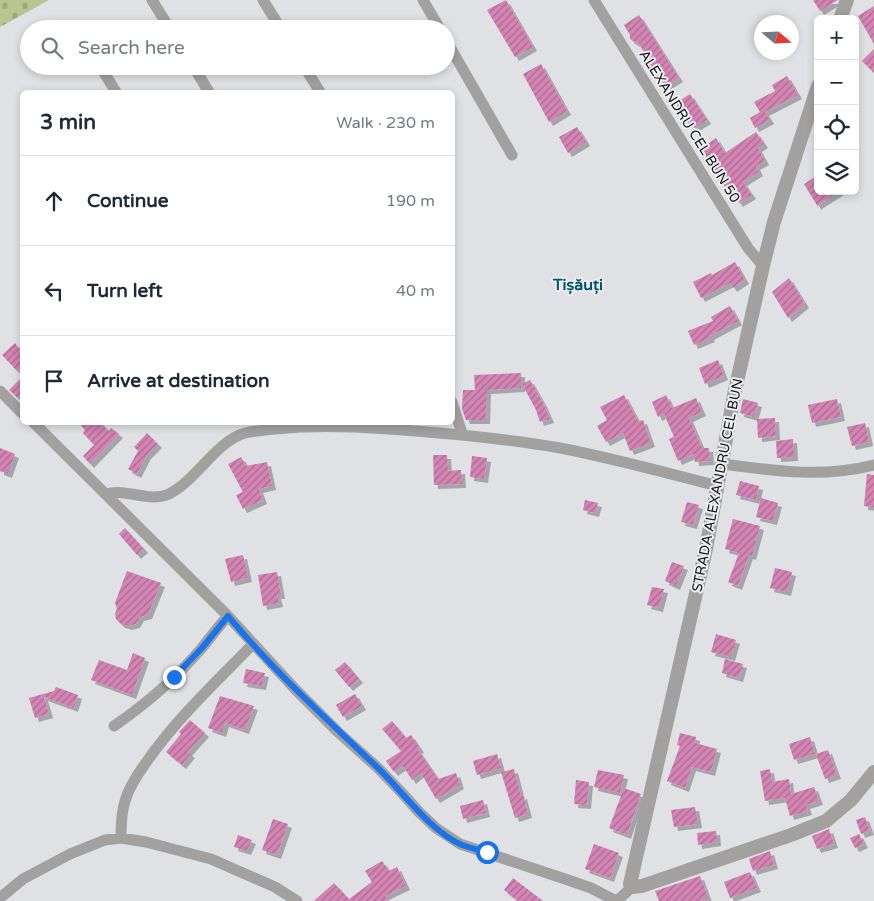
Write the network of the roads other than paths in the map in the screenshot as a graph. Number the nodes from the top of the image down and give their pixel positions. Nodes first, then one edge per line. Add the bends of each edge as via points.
1 (152, 0) edge
2 (263, 0) edge
3 (423, 0) edge
4 (594, 0) edge
5 (847, 0) edge
6 (841, 15) edge
7 (164, 20) edge
8 (275, 20) edge
9 (435, 20) edge
10 (455, 56) edge
11 (106, 75) edge
12 (199, 75) edge
13 (310, 75) edge
14 (115, 90) edge
15 (208, 90) edge
16 (319, 90) edge
17 (814, 98) edge
18 (512, 154) dead end
19 (763, 266) junction
20 (0, 391) edge
21 (20, 411) edge
22 (455, 411) edge
23 (36, 425) edge
24 (319, 425) edge
25 (344, 425) edge
26 (462, 433) junction
27 (723, 464) junction
28 (874, 466) edge
29 (718, 486) junction
30 (106, 494) junction
31 (228, 616) junction
32 (252, 644) junction
33 (114, 726) dead end
34 (874, 772) edge
35 (121, 838) junction
36 (632, 887) junction
37 (0, 898) edge
38 (296, 901) edge
39 (617, 901) edge

1 - 7 street
2 - 8 street
3 - 9 street
4 - 19 street, ALEXANDRU CEL BUN 50 via 748,248
5 - 6 street
10 - 18 street
11 - 14 street
12 - 15 street
13 - 16 street
17 - 19 street, STRADA ALEXANDRU CEL BUN
19 - 27 street, STRADA ALEXANDRU CEL BUN via 734,395
20 - 21 street
22 - 26 street
23 - 30 street
24 - 30 street via 236,436 191,478 167,495 143,496 116,491
25 - 26 street
26 - 29 street via 561,448
27 - 28 street via 800,473
27 - 29 street, STRADA ALEXANDRU CEL BUN
29 - 36 street, STRADA ALEXANDRU CEL BUN via 630,881
30 - 31 street
31 - 32 street
31 - 33 street via 164,688
32 - 35 street via 197,700 144,765 126,799
32 - 39 street via 436,828 460,844 591,888
34 - 36 street via 851,800 826,821 669,878
35 - 37 street via 105,840 70,854 23,879
35 - 38 street via 211,859 275,887
36 - 39 street

